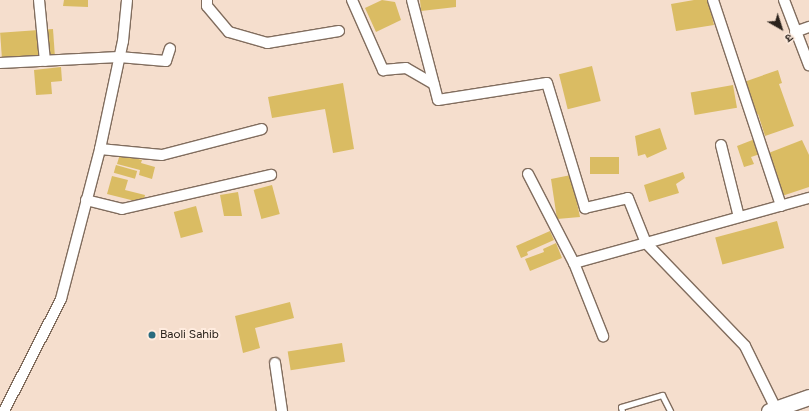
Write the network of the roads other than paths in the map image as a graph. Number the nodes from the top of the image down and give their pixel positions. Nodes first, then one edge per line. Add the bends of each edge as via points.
1 (39, 0) edge
2 (127, 0) edge
3 (207, 0) edge
4 (352, 0) edge
5 (412, 0) edge
6 (713, 0) edge
7 (784, 0) edge
8 (809, 27) edge
9 (339, 31) dead end
10 (796, 32) junction
11 (170, 49) dead end
12 (120, 57) junction
13 (45, 61) junction
14 (0, 63) edge
15 (809, 65) edge
16 (434, 84) junction
17 (262, 129) dead end
18 (721, 145) dead end
19 (100, 149) junction
20 (528, 174) dead end
21 (271, 175) dead end
22 (809, 198) edge
23 (86, 200) junction
24 (781, 206) junction
25 (739, 217) junction
26 (646, 243) junction
27 (574, 263) junction
28 (603, 336) dead end
29 (274, 363) dead end
30 (809, 398) edge
31 (772, 410) edge
32 (4, 411) edge
33 (282, 411) edge
34 (622, 411) edge
35 (670, 411) edge

1 - 13 street
2 - 12 street
3 - 9 street via 208,6 229,32 267,42
4 - 16 street via 383,70 406,68
5 - 16 street
6 - 24 street
7 - 10 street
8 - 10 street
10 - 15 street
11 - 12 street via 166,61
12 - 13 street
12 - 19 street
13 - 14 street
16 - 26 street via 438,100 547,83 585,208 628,198
17 - 19 street via 162,155
18 - 25 street
19 - 23 street
20 - 27 street
21 - 23 street via 122,209
22 - 24 street
23 - 32 street via 61,299
24 - 25 street
25 - 26 street
26 - 27 street
26 - 31 street via 745,346
27 - 28 street
29 - 33 street
30 - 31 street
34 - 35 lane via 621,407 662,396

